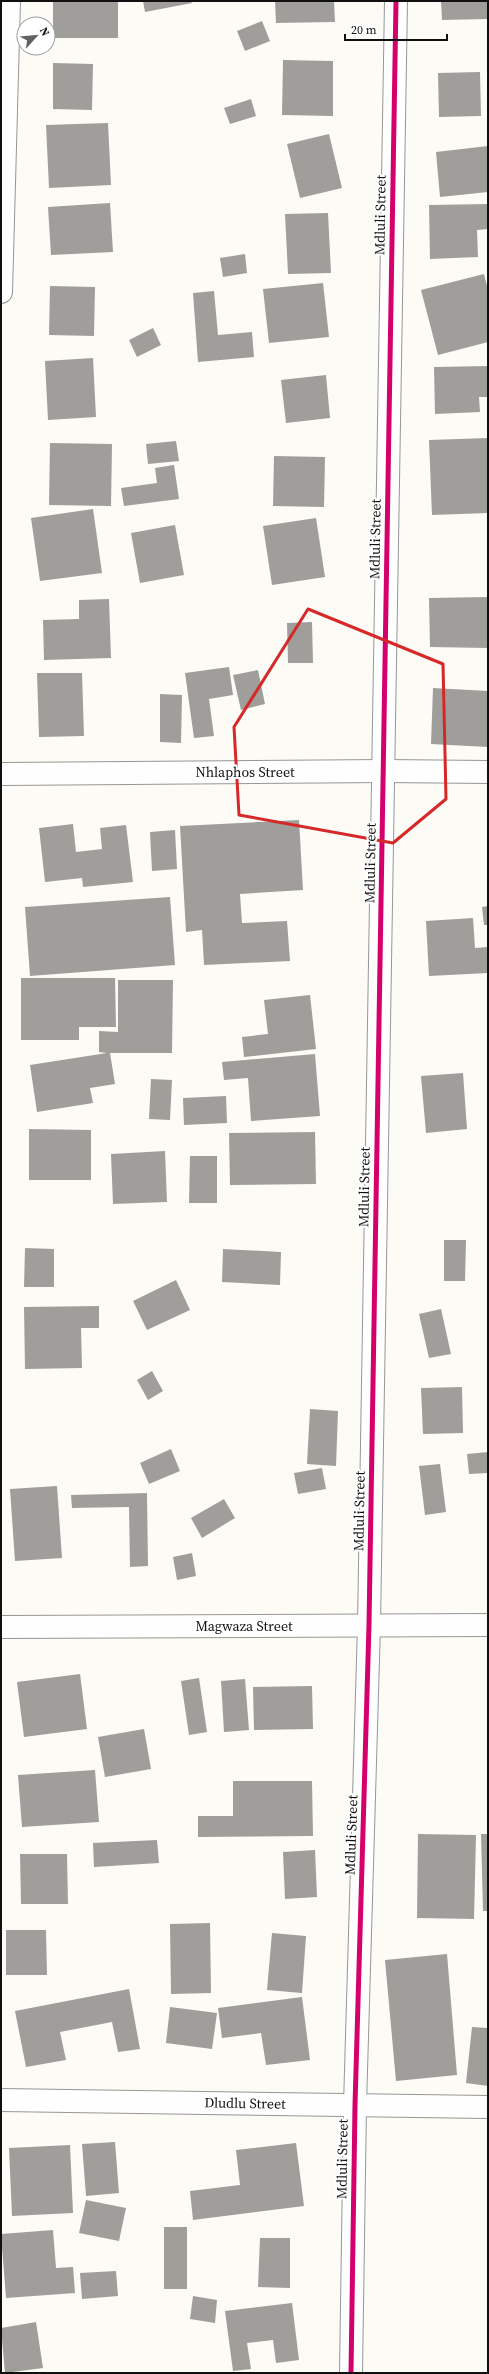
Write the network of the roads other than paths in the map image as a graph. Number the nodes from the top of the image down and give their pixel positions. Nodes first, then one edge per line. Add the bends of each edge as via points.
1 (9, 1) edge
2 (396, 1) edge
3 (1, 292) edge
4 (384, 771) junction
5 (488, 772) edge
6 (1, 774) edge
7 (369, 1625) junction
8 (488, 1625) edge
9 (1, 1628) edge
10 (1, 2100) edge
11 (355, 2105) junction
12 (488, 2107) edge
13 (350, 2373) edge

1 - 3 street
2 - 4 street, Mdluli Street
4 - 5 street, Nhlaphos Street
4 - 6 street, Nhlaphos Street
4 - 7 street, Mdluli Street
7 - 8 street, Magwaza Street
7 - 9 street, Magwaza Street
7 - 11 street, Mdluli Street
10 - 11 street, Dludlu Street
11 - 12 street, Dludlu Street
11 - 13 street, Mdluli Street

